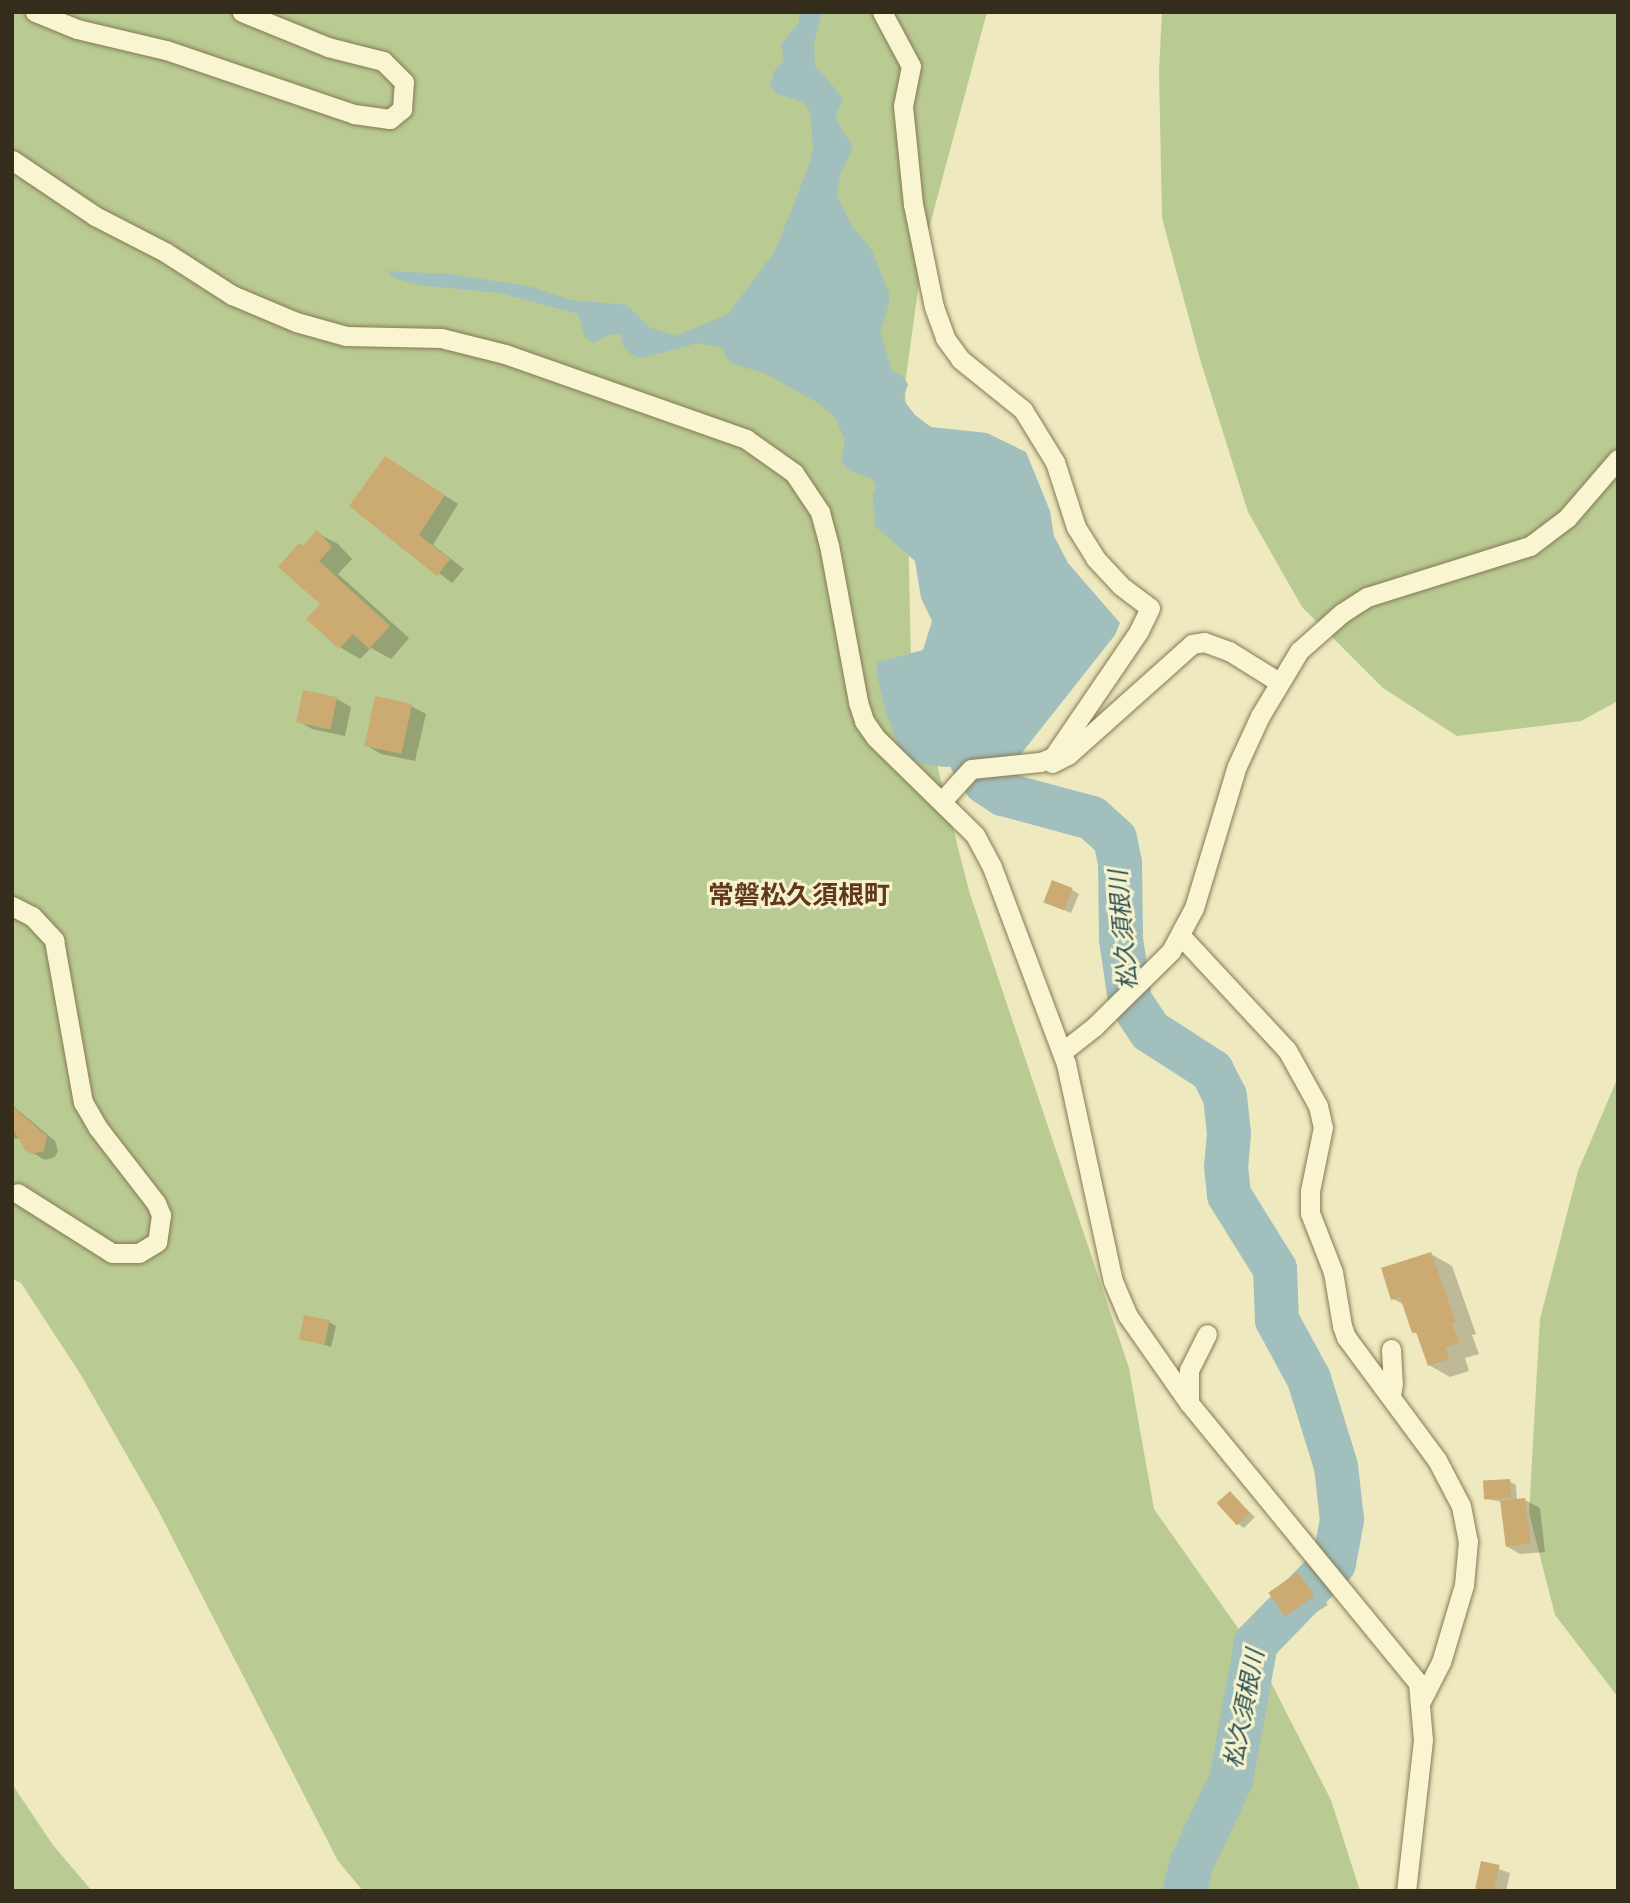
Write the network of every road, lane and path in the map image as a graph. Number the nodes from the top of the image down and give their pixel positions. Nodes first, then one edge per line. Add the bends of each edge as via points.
1 (34, 12) edge
2 (242, 12) edge
3 (882, 12) edge
4 (12, 160) edge
5 (1618, 459) edge
6 (1279, 682) junction
7 (1048, 761) junction
8 (943, 801) junction
9 (12, 906) edge
10 (1180, 935) junction
11 (1062, 1052) junction
12 (17, 1193) dead end
13 (1207, 1334) dead end
14 (1391, 1349) dead end
15 (1391, 1396) junction
16 (1189, 1403) junction
17 (1420, 1703) junction
18 (1406, 1891) edge

1 - 2 street via 77,29 166,50 354,114 390,119 402,109 404,82 383,61 328,47
3 - 7 street via 911,66 903,106 913,204 945,338 960,359 1023,410 1055,462 1076,527 1095,558 1150,608 1139,631
4 - 8 street via 94,216 232,295 296,322 346,336 470,343 653,405 746,439 761,449 794,473 820,512 864,721
5 - 6 street via 1567,517 1530,546 1367,597 1299,651
6 - 7 street via 1228,651 1204,642 1192,644 1060,762
6 - 10 street via 1237,766 1194,908
7 - 8 street via 971,769
8 - 11 street via 980,842
9 - 12 street via 32,916 54,940 83,1102 156,1203 161,1215 157,1242 139,1253 112,1253
10 - 11 street via 1149,974
10 - 15 street via 1287,1050 1318,1106 1323,1127 1310,1213 1334,1272 1346,1337
11 - 16 street via 1113,1281 1128,1317
13 - 16 street via 1189,1370
14 - 15 street
15 - 17 street via 1446,1473 1467,1525 1464,1586 1441,1662
16 - 17 street via 1418,1683
17 - 18 street via 1423,1740

